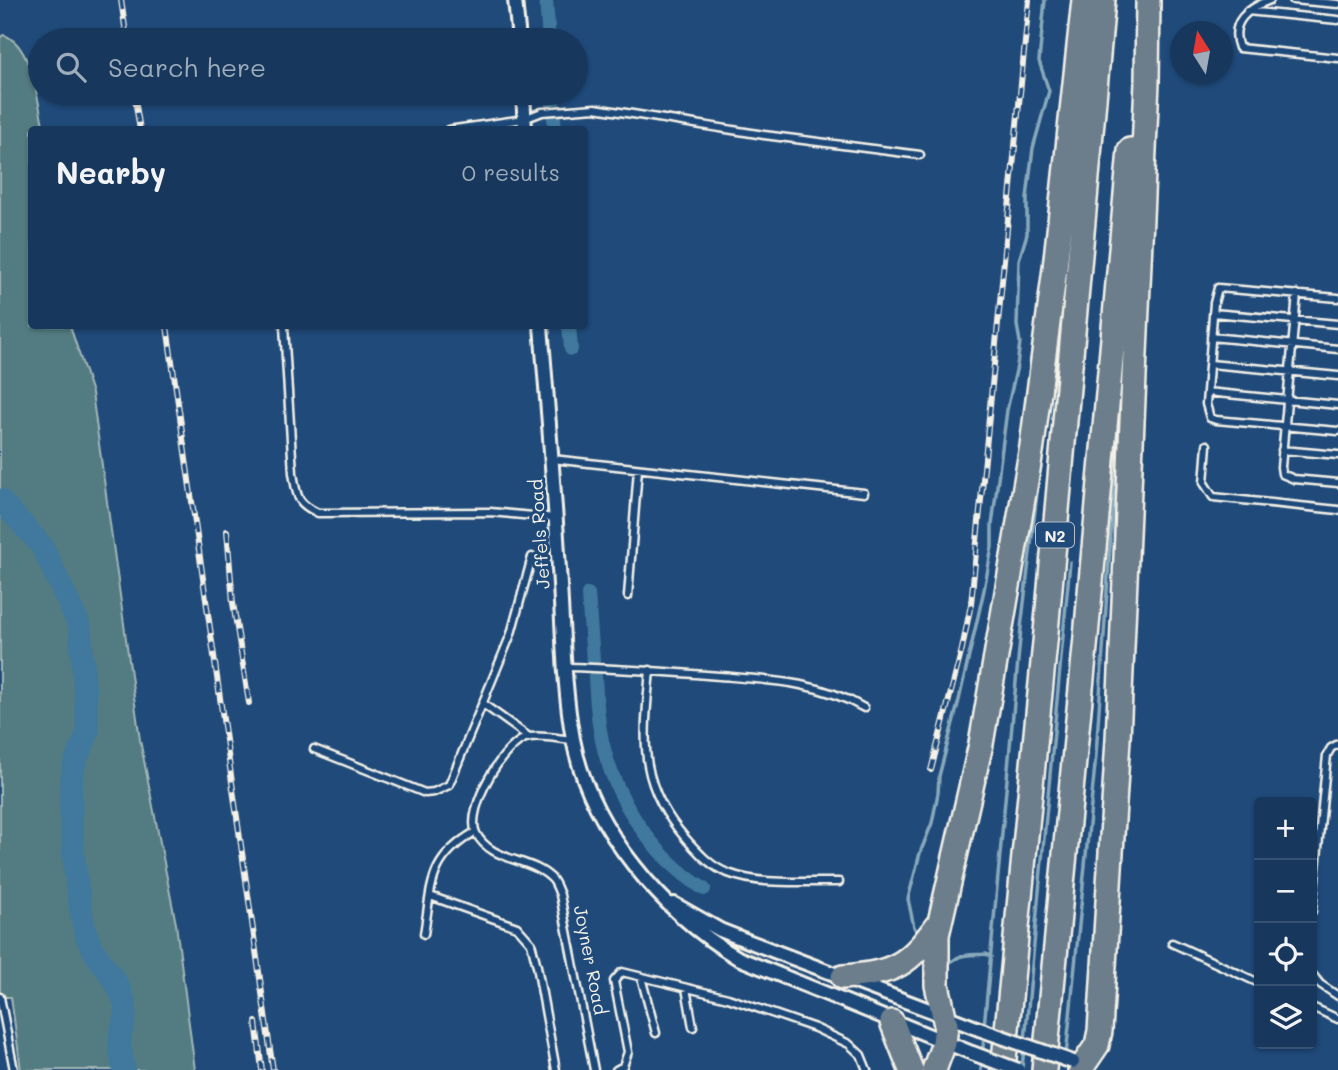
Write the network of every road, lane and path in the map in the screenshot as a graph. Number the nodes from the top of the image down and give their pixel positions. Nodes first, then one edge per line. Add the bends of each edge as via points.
1 (515, 0) edge
2 (1084, 0) edge
3 (1103, 0) edge
4 (1146, 0) edge
5 (1270, 0) edge
6 (1293, 0) edge
7 (1338, 4) edge
8 (1247, 11) junction
9 (1338, 20) edge
10 (518, 28) edge
11 (1338, 58) edge
12 (524, 105) edge
13 (525, 124) edge
14 (499, 126) edge
15 (920, 155) dead end
16 (1297, 294) junction
17 (1338, 298) edge
18 (1213, 313) junction
19 (1295, 320) junction
20 (1338, 324) edge
21 (284, 329) edge
22 (541, 329) edge
23 (1211, 337) junction
24 (1292, 345) junction
25 (1338, 349) edge
26 (1210, 364) junction
27 (1290, 371) junction
28 (1338, 376) edge
29 (1208, 392) junction
30 (1286, 401) junction
31 (1338, 405) edge
32 (1284, 426) junction
33 (1338, 431) edge
34 (1207, 445) dead end
35 (1282, 450) junction
36 (1338, 455) edge
37 (552, 459) junction
38 (638, 468) junction
39 (1338, 483) edge
40 (864, 493) dead end
41 (1338, 510) edge
42 (556, 518) junction
43 (532, 557) dead end
44 (628, 596) dead end
45 (565, 667) junction
46 (650, 670) junction
47 (483, 704) junction
48 (864, 708) dead end
49 (529, 737) junction
50 (573, 740) junction
51 (1338, 744) edge
52 (314, 749) dead end
53 (475, 832) junction
54 (1317, 860) edge
55 (839, 882) dead end
56 (430, 896) junction
57 (667, 900) junction
58 (939, 923) junction
59 (424, 934) dead end
60 (1172, 943) dead end
61 (844, 976) junction
62 (641, 977) junction
63 (1254, 981) edge
64 (1317, 981) edge
65 (686, 988) junction
66 (1338, 996) edge
67 (0, 997) edge
68 (1317, 1009) edge
69 (945, 1015) junction
70 (1338, 1019) edge
71 (892, 1023) junction
72 (693, 1027) dead end
73 (656, 1033) dead end
74 (944, 1044) junction
75 (1083, 1067) edge
76 (14, 1070) edge
77 (556, 1070) edge
78 (594, 1070) edge
79 (616, 1070) edge
80 (867, 1070) edge
81 (911, 1070) edge
82 (934, 1070) edge
83 (1003, 1070) edge
84 (1018, 1070) edge
85 (1044, 1070) edge

1 - 10 street
2 - 58 highway via 1032,446 981,744
3 - 83 highway, N2
4 - 75 highway via 1147,95 1100,1031
4 - 85 highway, N2
5 - 8 lane
6 - 7 lane
8 - 9 lane
8 - 11 lane via 1236,32 1242,50
12 - 13 street
13 - 14 lane
13 - 15 lane via 542,112 595,108
16 - 17 lane
16 - 18 lane via 1221,287 1214,295
16 - 19 lane
18 - 19 lane
18 - 23 lane
19 - 20 lane
19 - 24 lane
21 - 42 lane via 293,473 303,506 318,513 490,512
22 - 37 street, Jeffels Road
23 - 24 lane
23 - 26 lane
24 - 25 lane
24 - 27 lane
26 - 27 lane
26 - 29 lane
27 - 28 lane
27 - 30 lane
29 - 30 lane
29 - 32 lane via 1210,418
30 - 31 lane
30 - 32 lane
32 - 33 lane
32 - 35 lane
34 - 41 lane via 1204,483 1213,497
35 - 36 lane
35 - 39 lane via 1282,474 1287,478
37 - 38 lane
37 - 42 street, Jeffels Road
38 - 40 lane
38 - 44 lane
42 - 45 street, Jeffels Road
43 - 47 lane via 511,634
45 - 46 lane
45 - 50 street, Jeffels Road
46 - 48 lane via 807,685 829,690
46 - 55 lane via 647,766 655,795 672,823 711,864 726,873 768,880
47 - 49 lane
47 - 52 lane via 453,779 434,792 425,793
49 - 50 lane
49 - 53 lane via 500,758 476,811
50 - 57 street via 599,811 630,861
51 - 54 lane via 1327,755
53 - 56 lane via 442,857
53 - 78 lane, Joyner Road via 497,853 542,871 553,881 560,895
56 - 59 lane
56 - 77 lane via 517,927 527,935
57 - 61 street via 720,930
57 - 71 street via 701,934 738,958
58 - 61 highway via 903,963 871,975
58 - 69 highway via 937,985
60 - 63 lane
61 - 69 street
62 - 65 lane
62 - 73 lane
62 - 79 lane via 622,972 615,977 628,1052 623,1066
64 - 66 lane
65 - 72 lane
65 - 80 lane via 728,998 838,1038 861,1055
67 - 76 lane
68 - 70 lane
69 - 74 highway
69 - 75 street, bridge
71 - 74 street
71 - 81 highway
74 - 82 highway
74 - 84 street, bridge

